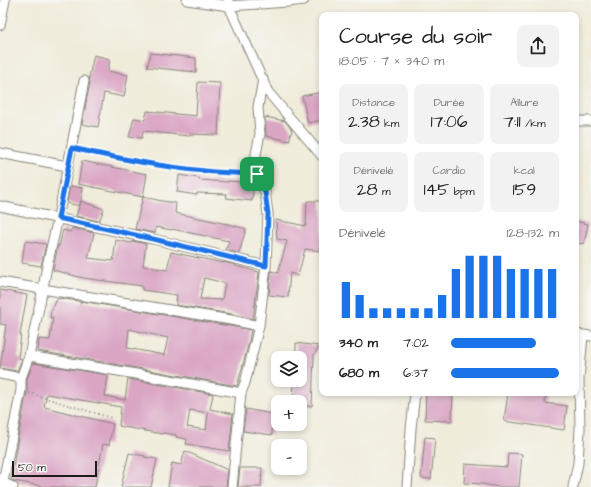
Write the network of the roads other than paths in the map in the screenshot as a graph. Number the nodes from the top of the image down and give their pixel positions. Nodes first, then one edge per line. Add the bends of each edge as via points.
1 (5, 0) edge
2 (187, 0) edge
3 (304, 0) edge
4 (229, 3) edge
5 (0, 25) edge
6 (263, 79) junction
7 (84, 81) dead end
8 (579, 121) edge
9 (591, 121) edge
10 (319, 152) edge
11 (0, 153) edge
12 (67, 166) junction
13 (0, 206) edge
14 (58, 218) junction
15 (266, 266) junction
16 (0, 282) edge
17 (43, 288) junction
18 (259, 326) junction
19 (583, 335) edge
20 (29, 356) junction
21 (0, 374) edge
22 (21, 378) junction
23 (241, 393) junction
24 (415, 396) edge
25 (2, 483) edge
26 (13, 487) edge
27 (232, 487) edge
28 (407, 487) edge
29 (572, 487) edge

1 - 5 street
2 - 4 street
3 - 4 street
4 - 6 street
6 - 10 street via 268,92
6 - 15 street via 258,107 260,134 256,154 257,174 265,192 268,214
7 - 12 street
8 - 9 street
11 - 12 street
12 - 14 street
13 - 14 street
14 - 15 street
14 - 17 street
15 - 18 street
16 - 17 street
17 - 18 street
17 - 20 street
18 - 23 street
19 - 29 street via 579,379 578,463
20 - 22 street
20 - 23 street
21 - 22 street
22 - 25 street via 21,390
23 - 27 street
24 - 28 street
25 - 26 street

